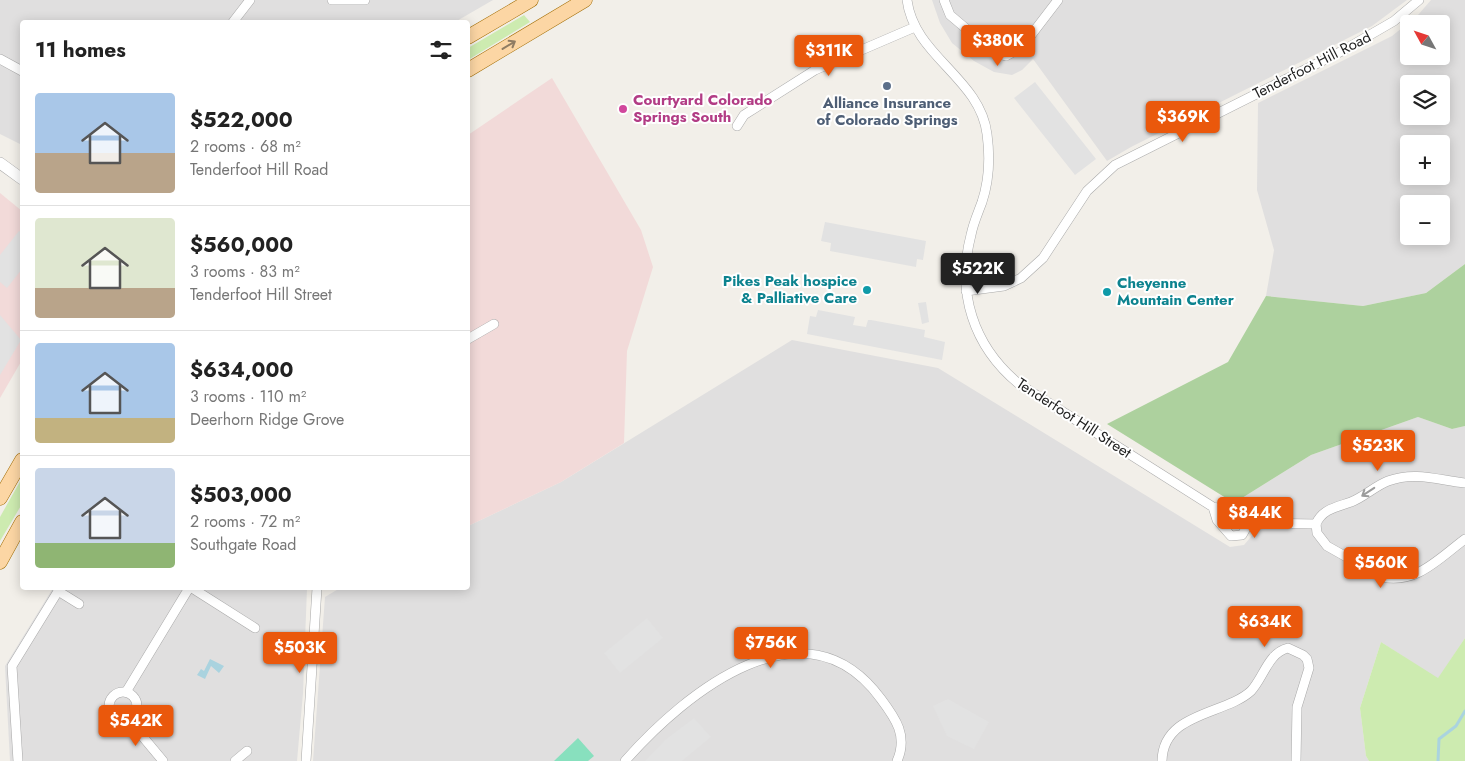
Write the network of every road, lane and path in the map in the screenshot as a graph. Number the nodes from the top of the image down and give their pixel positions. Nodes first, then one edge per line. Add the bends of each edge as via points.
1 (250, 0) edge
2 (332, 0) edge
3 (365, 0) edge
4 (531, 0) edge
5 (585, 0) edge
6 (907, 0) edge
7 (944, 0) edge
8 (1058, 0) edge
9 (1419, 0) edge
10 (235, 20) edge
11 (915, 27) junction
12 (470, 36) edge
13 (0, 59) edge
14 (470, 69) edge
15 (20, 70) edge
16 (737, 126) dead end
17 (0, 163) edge
18 (20, 178) edge
19 (966, 291) junction
20 (494, 324) dead end
21 (470, 338) edge
22 (20, 463) edge
23 (1465, 483) edge
24 (0, 498) edge
25 (1213, 507) junction
26 (1249, 523) junction
27 (1316, 524) junction
28 (20, 526) edge
29 (1465, 539) edge
30 (0, 562) edge
31 (58, 590) edge
32 (60, 590) edge
33 (190, 590) edge
34 (194, 590) edge
35 (317, 590) edge
36 (79, 604) dead end
37 (255, 628) dead end
38 (126, 692) junction
39 (128, 719) junction
40 (247, 751) dead end
41 (18, 761) edge
42 (163, 761) edge
43 (235, 761) edge
44 (306, 761) edge
45 (625, 761) edge
46 (897, 761) edge
47 (1162, 761) edge
48 (1296, 761) edge

1 - 10 street
2 - 3 street
4 - 12 main road
14 -> 5 main road
6 - 11 street, Tenderfoot Hill Street
7 - 8 street via 950,15 995,53 1006,56 1022,47
9 - 19 street, Tenderfoot Hill Road via 1394,22 1344,50 1115,165 1087,191 1043,258 1021,278 1004,286
11 - 16 street via 814,70 744,115
11 - 19 street, Tenderfoot Hill Street via 975,100 986,127 986,189 969,241 964,275
13 - 15 street
17 - 18 street
19 - 25 street, Tenderfoot Hill Street via 978,334 1008,375
20 - 21 street
22 - 24 main road
23 -> 27 street via 1419,475 1396,478 1358,499 1323,513
25 - 26 street, Tenderfoot Hill Street via 1238,511
25 - 26 street, Tenderfoot Hill Street via 1217,520 1231,536 1242,536
26 - 27 street
27 - 29 street via 1317,533 1327,546 1382,577 1400,580 1419,573
28 - 30 main road
31 - 41 street via 12,666
32 - 36 street
33 - 38 street
34 - 37 street
35 - 44 street
38 - 39 street via 134,698 137,706
38 - 39 street via 112,697 109,709 117,719
39 - 42 street
40 - 43 street
45 - 46 street via 651,732 715,681 759,660 793,654 832,658 865,679 900,729 901,750
47 - 48 street via 1164,744 1172,734 1203,713 1248,693 1263,676 1273,657 1288,648 1307,659 1309,668 1298,707

